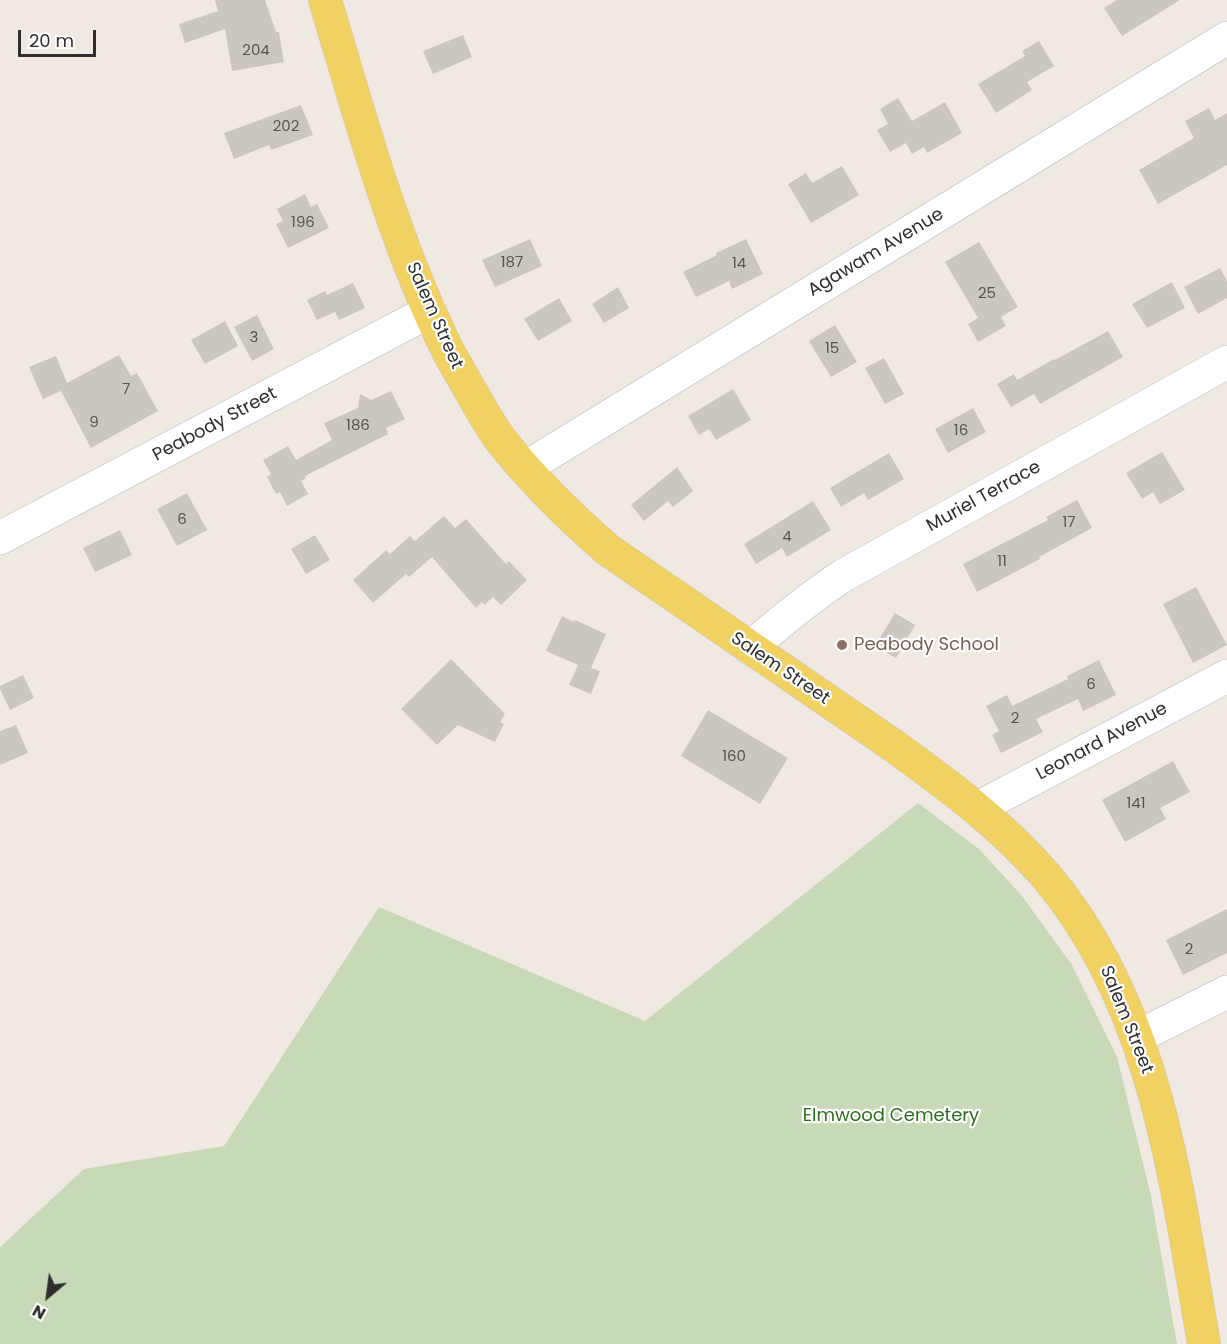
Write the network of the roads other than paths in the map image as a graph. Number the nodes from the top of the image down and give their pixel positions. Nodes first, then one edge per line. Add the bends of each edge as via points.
1 (326, 0) edge
2 (1227, 38) edge
3 (430, 311) junction
4 (1227, 362) edge
5 (525, 468) junction
6 (0, 538) edge
7 (750, 648) junction
8 (1227, 676) edge
9 (978, 808) junction
10 (1227, 992) edge
11 (1137, 1037) junction
12 (1204, 1344) edge

1 - 3 main road, Salem Street via 388,206
2 - 5 street, Agawam Avenue
3 - 5 main road, Salem Street via 465,382 499,437
3 - 6 street, Peabody Street
4 - 7 street, Muriel Terrace via 844,575
5 - 7 main road, Salem Street via 608,550
7 - 9 main road, Salem Street
8 - 9 street, Leonard Avenue
9 - 11 main road, Salem Street via 1045,875 1074,913 1101,958
10 - 11 street
11 - 12 main road, Salem Street via 1170,1156

